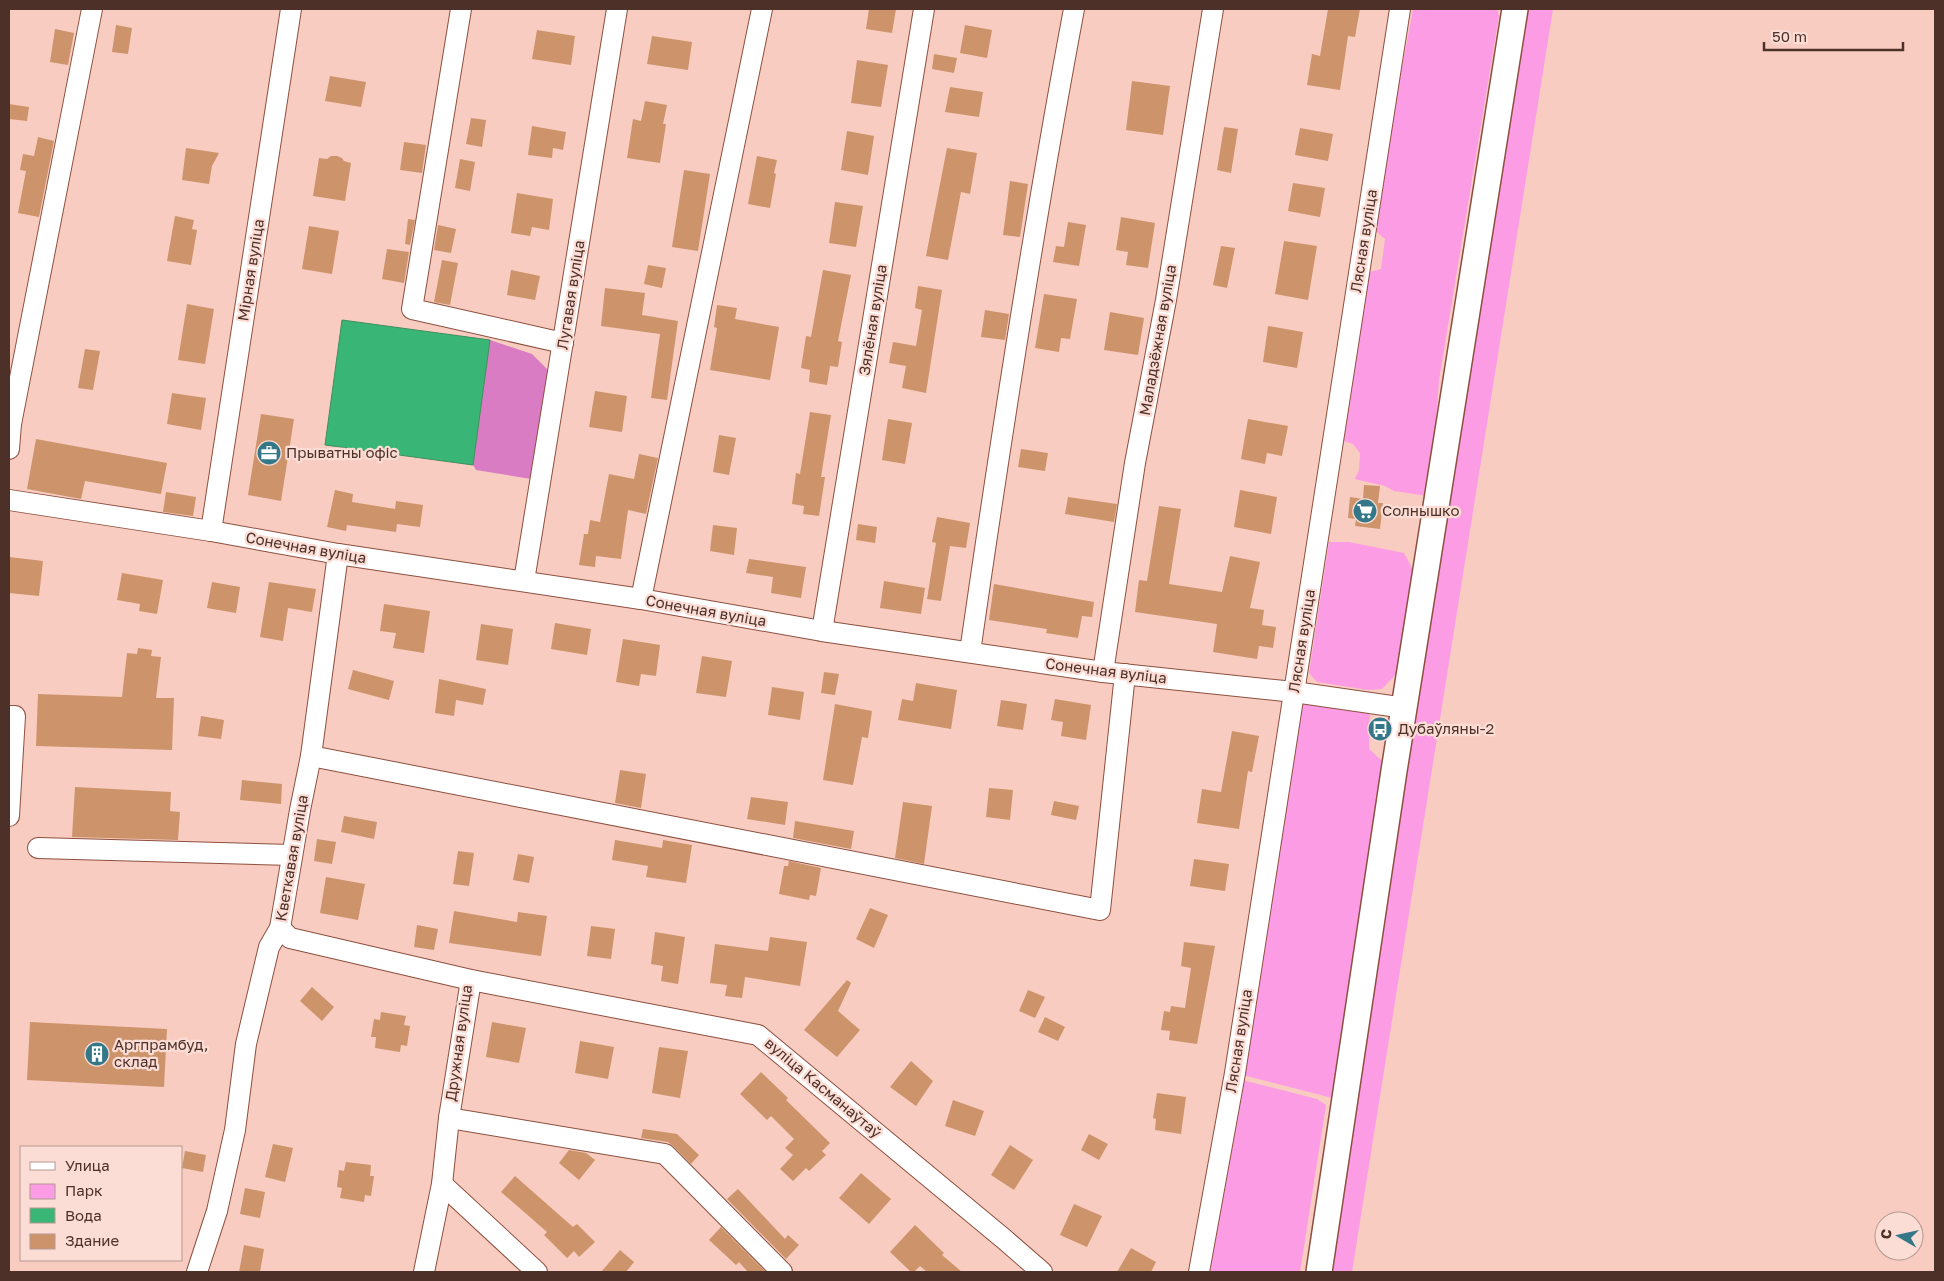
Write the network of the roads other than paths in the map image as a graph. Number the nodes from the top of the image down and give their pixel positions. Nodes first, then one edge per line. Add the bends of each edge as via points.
1 (92, 9) edge
2 (292, 9) edge
3 (462, 9) edge
4 (617, 9) edge
5 (762, 9) edge
6 (924, 9) edge
7 (1074, 9) edge
8 (1213, 9) edge
9 (1400, 9) edge
10 (1515, 9) edge
11 (563, 343) junction
12 (9, 384) edge
13 (11, 424) junction
14 (9, 449) edge
15 (9, 500) edge
16 (211, 532) junction
17 (338, 554) junction
18 (524, 581) junction
19 (641, 599) junction
20 (822, 631) junction
21 (970, 652) junction
22 (1103, 672) junction
23 (1124, 674) junction
24 (1294, 692) junction
25 (1405, 708) junction
26 (9, 716) edge
27 (311, 756) junction
28 (9, 816) edge
29 (38, 848) dead end
30 (292, 855) junction
31 (280, 928) junction
32 (471, 980) junction
33 (449, 1118) junction
34 (442, 1184) junction
35 (198, 1272) edge
36 (424, 1272) edge
37 (537, 1272) edge
38 (782, 1272) edge
39 (1042, 1272) edge
40 (1199, 1272) edge
41 (1319, 1272) edge

1 - 13 street
2 - 16 street, Мірная вуліца
3 - 11 street via 412,309
4 - 11 street, Лугавая вуліца
5 - 19 street
6 - 20 street, Зялёная вуліца
7 - 21 street via 1001,434
8 - 22 street, Маладзёжная вуліца
9 - 24 street, Лясная вуліца
10 - 25 main road
11 - 18 street, Лугавая вуліца
12 - 13 street
13 - 14 street
15 - 16 street, Сонечная вуліца
16 - 17 street, Сонечная вуліца
17 - 18 street, Сонечная вуліца
17 - 27 street, Кветкавая вуліца
18 - 19 street, Сонечная вуліца
19 - 20 street, Сонечная вуліца
20 - 21 street, Сонечная вуліца
21 - 22 street, Сонечная вуліца
22 - 23 street, Сонечная вуліца
23 - 24 street, Сонечная вуліца
23 - 27 street via 1100,910
24 - 25 street, Сонечная вуліца
24 - 40 street, Лясная вуліца via 1235,1073
25 - 41 main road
26 - 28 street via 15,716
27 - 30 street, Кветкавая вуліца
29 - 30 street
30 - 31 street, Кветкавая вуліца
31 - 32 street, Дружная вуліца via 290,938
31 - 35 street, Кветкавая вуліца via 268,947 246,1044 235,1130 217,1211
32 - 33 street, Дружная вуліца
32 - 39 street, вуліца Касманаўтаў via 758,1035
33 - 34 street, Дружная вуліца
33 - 38 street via 665,1154
34 - 36 street, Дружная вуліца
34 - 37 street

